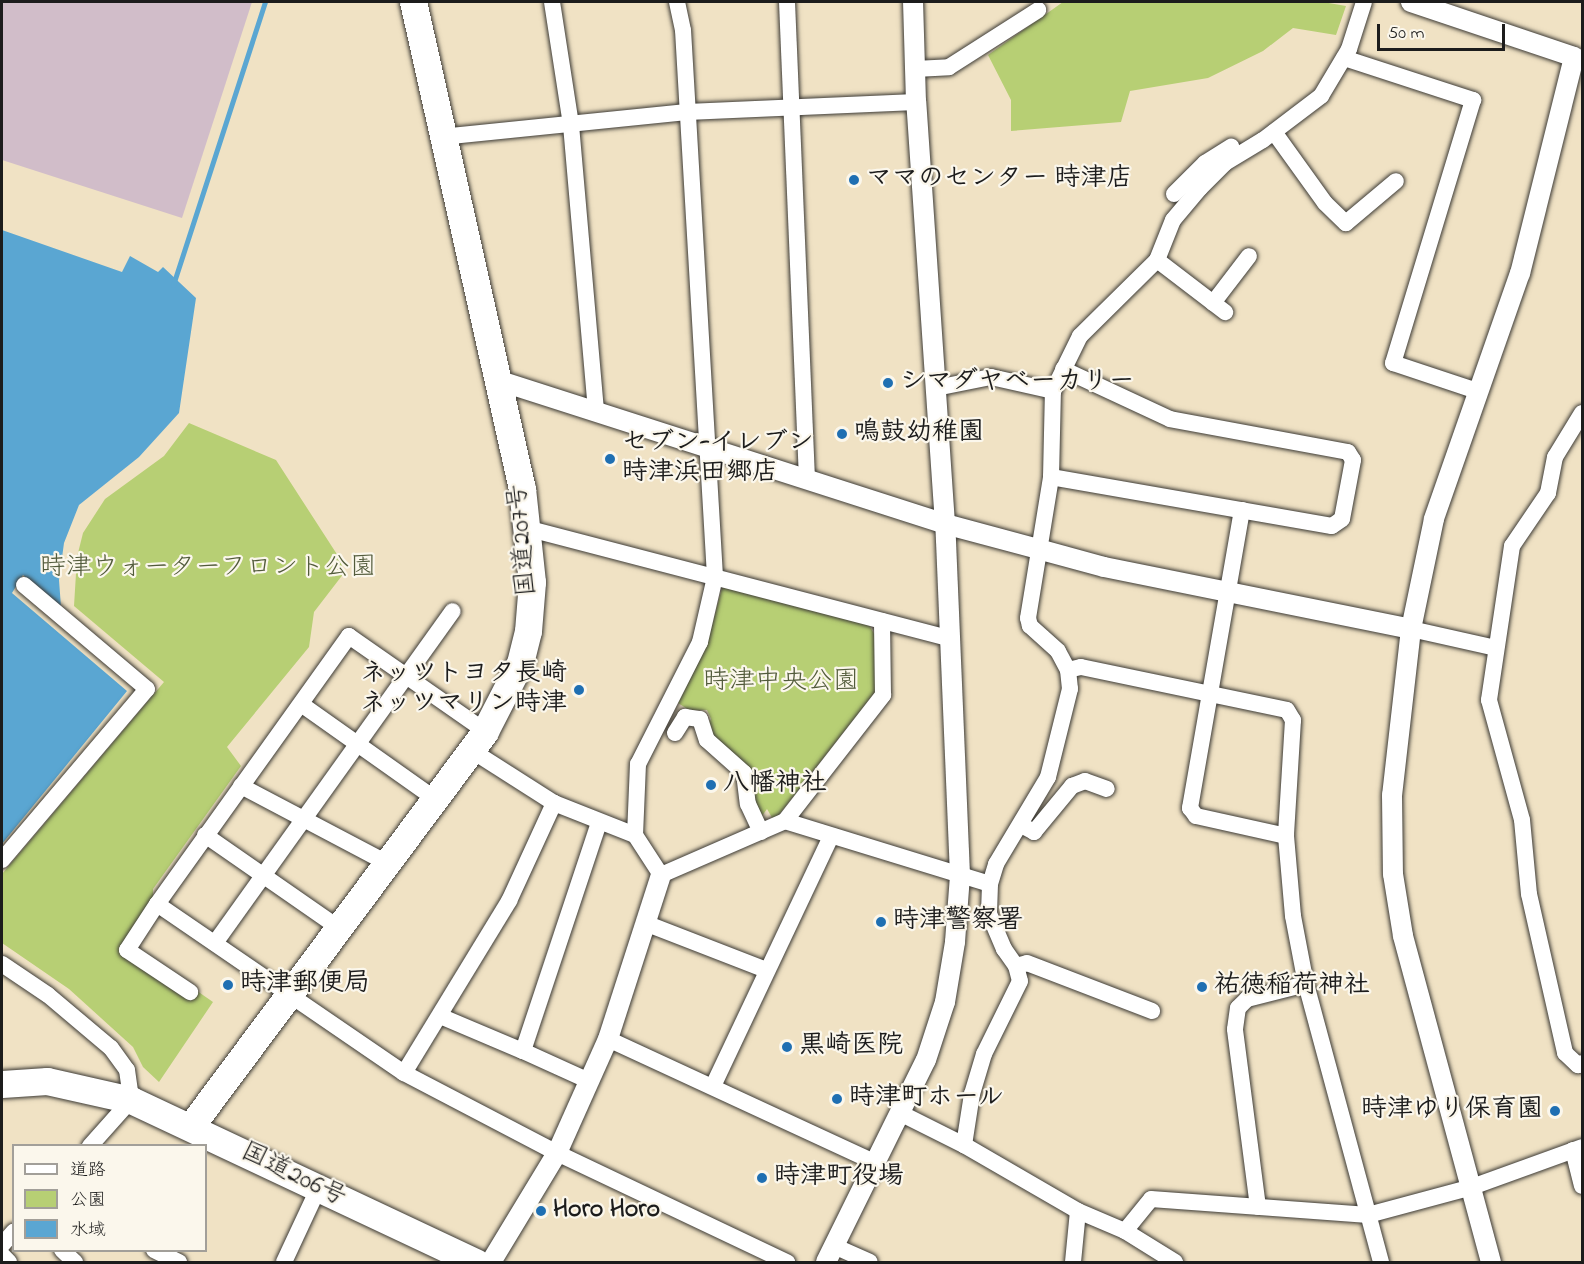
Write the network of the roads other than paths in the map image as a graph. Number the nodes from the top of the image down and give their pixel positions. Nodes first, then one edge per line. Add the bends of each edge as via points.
1 (413, 2) edge
2 (552, 2) edge
3 (677, 2) edge
4 (787, 2) edge
5 (913, 2) edge
6 (1364, 2) edge
7 (1412, 2) edge
8 (1038, 10) dead end
9 (1344, 58) junction
10 (915, 69) junction
11 (916, 102) junction
12 (793, 107) junction
13 (687, 112) junction
14 (571, 124) junction
15 (1269, 136) junction
16 (441, 137) junction
17 (1396, 181) dead end
18 (1174, 194) dead end
19 (1249, 256) dead end
20 (1158, 260) junction
21 (1063, 369) junction
22 (497, 380) junction
23 (936, 388) junction
24 (1053, 391) junction
25 (1477, 391) junction
26 (596, 412) junction
27 (1582, 420) edge
28 (706, 448) junction
29 (1051, 477) junction
30 (807, 478) junction
31 (1242, 510) junction
32 (945, 524) junction
33 (526, 528) junction
34 (1038, 549) junction
35 (715, 577) junction
36 (24, 585) dead end
37 (1228, 590) junction
38 (453, 611) dead end
39 (882, 621) junction
40 (1411, 629) junction
41 (947, 638) junction
42 (1496, 648) junction
43 (1068, 670) junction
44 (408, 675) junction
45 (1212, 694) junction
46 (301, 704) junction
47 (675, 733) dead end
48 (478, 741) junction
49 (357, 746) junction
50 (240, 786) junction
51 (1107, 789) dead end
52 (435, 799) junction
53 (554, 803) junction
54 (305, 819) junction
55 (785, 821) junction
56 (599, 823) junction
57 (1021, 825) junction
58 (761, 832) junction
59 (205, 835) junction
60 (635, 835) junction
61 (1286, 837) junction
62 (830, 838) junction
63 (2, 860) edge
64 (389, 864) junction
65 (960, 874) junction
66 (661, 875) junction
67 (265, 877) junction
68 (990, 884) junction
69 (157, 904) junction
70 (645, 923) junction
71 (339, 928) junction
72 (215, 943) junction
73 (2, 964) edge
74 (1016, 966) junction
75 (766, 970) junction
76 (1306, 984) junction
77 (190, 992) dead end
78 (287, 996) junction
79 (1152, 1011) dead end
80 (440, 1016) junction
81 (608, 1040) junction
82 (523, 1051) junction
83 (1582, 1063) edge
84 (404, 1073) junction
85 (589, 1081) junction
86 (2, 1084) edge
87 (713, 1086) junction
88 (131, 1100) junction
89 (900, 1113) junction
90 (190, 1126) junction
91 (92, 1144) edge
92 (964, 1145) junction
93 (1578, 1149) edge
94 (557, 1153) junction
95 (874, 1162) junction
96 (1582, 1186) edge
97 (1469, 1188) junction
98 (318, 1189) junction
99 (1258, 1207) junction
100 (1078, 1211) junction
101 (1368, 1215) junction
102 (1125, 1231) junction
103 (12, 1233) edge
104 (2, 1245) edge
105 (63, 1252) edge
106 (156, 1252) edge
107 (830, 1254) edge
108 (2, 1255) edge
109 (9, 1263) edge
110 (75, 1263) edge
111 (179, 1263) edge
112 (284, 1263) edge
113 (476, 1263) edge
114 (491, 1263) edge
115 (787, 1263) edge
116 (870, 1263) edge
117 (1073, 1263) edge
118 (1175, 1263) edge
119 (1381, 1263) edge
120 (1491, 1263) edge

1 - 16 highway, 国道207号
2 - 14 street
3 - 13 street via 683,30
4 - 12 street
5 - 10 street
6 - 9 street
7 - 25 street via 1574,57 1520,273
8 - 10 street via 949,66
9 - 15 street via 1321,96
9 - 25 street via 1473,100 1393,363
10 - 11 street
11 - 12 street
11 - 23 street
12 - 13 street
12 - 30 street
13 - 14 street
13 - 28 street
14 - 16 street
14 - 26 street
15 - 17 street via 1346,223
15 - 18 street via 1237,142 1205,163
15 - 20 street via 1225,163 1200,188 1173,220
16 - 22 highway, 国道207号
19 - 20 street via 1219,307
20 - 21 street via 1080,336
21 - 24 street
21 - 31 street via 1170,419 1348,453 1353,460 1342,519 1332,526
22 - 26 street
22 - 33 highway, 国道207号 via 522,489
23 - 24 street via 991,377
23 - 32 street
24 - 29 street
25 - 40 street via 1434,519
26 - 28 street
27 - 42 street via 1555,457 1548,493 1512,546
28 - 30 street
28 - 35 street
29 - 31 street
29 - 34 street
30 - 32 street
31 - 37 street
32 - 34 street
32 - 41 street
33 - 35 street
33 - 48 highway, 国道207号 via 532,582 528,631 520,663
34 - 37 street
34 - 43 street via 1030,626 1058,651
35 - 39 street
35 - 60 street via 700,642 638,764
36 - 63 street via 147,689
37 - 40 street
37 - 45 street
38 - 44 street
39 - 41 street
39 - 55 street via 883,695
40 - 42 street
40 - 97 street via 1392,795 1393,874 1403,936
41 - 65 street
42 - 83 street via 1489,700 1522,820 1529,894 1565,1053 1578,1065
43 - 45 street via 1080,668
43 - 57 street via 1070,689 1054,759 1038,799
44 - 46 street via 349,636
44 - 48 street
44 - 49 street
45 - 61 street via 1287,710 1293,720
45 - 61 street via 1190,808 1196,816
46 - 49 street
46 - 50 street
47 - 58 street via 685,717 700,719 707,740 744,773 748,804
48 - 52 highway, 国道207号
48 - 53 street
49 - 52 street
49 - 54 street
50 - 54 street
50 - 59 street
51 - 57 street via 1085,781 1072,786 1034,832
52 - 64 highway, 国道207号
53 - 56 street
53 - 80 street via 508,901
54 - 64 street
54 - 67 street
55 - 58 street
55 - 62 street
56 - 60 street
56 - 82 street
57 - 68 street via 996,864
58 - 66 street
59 - 67 street
59 - 69 street
60 - 66 street
61 - 76 street via 1293,916
62 - 65 street
62 - 75 street
64 - 71 highway, 国道207号
65 - 68 street
65 - 89 street via 945,1002 926,1060
66 - 70 street
67 - 71 street
67 - 72 street
68 - 74 street via 989,913
69 - 72 street
69 - 77 street via 127,950
70 - 75 street
70 - 81 street
71 - 78 highway, 国道207号
72 - 78 street
73 - 88 street via 48,995 111,1048 127,1070
74 - 79 street via 1027,963
74 - 92 street via 1020,981 984,1054 972,1094
75 - 87 street
76 - 99 street via 1247,999 1238,1008 1235,1029
76 - 101 street
78 - 84 street
78 - 90 highway, 国道207号
80 - 82 street
80 - 84 street
81 - 85 street
81 - 87 street
82 - 85 street
84 - 94 street
85 - 94 street
86 - 88 highway, 国道206号 via 55,1082
87 - 95 street
88 - 90 highway, 国道206号
88 - 91 street
89 - 92 street
89 - 95 street
90 - 98 highway, 国道206号
92 - 100 street
93 - 96 street
93 - 97 street
94 - 114 street
94 - 115 street
95 - 107 street
97 - 101 street
97 - 120 street
98 - 112 street
98 - 113 highway, 国道206号
99 - 101 street
99 - 102 street via 1151,1199
100 - 102 street
100 - 117 street
101 - 119 street
102 - 118 street
103 - 104 street
105 - 110 street
106 - 111 street
107 - 116 street
108 - 109 street

